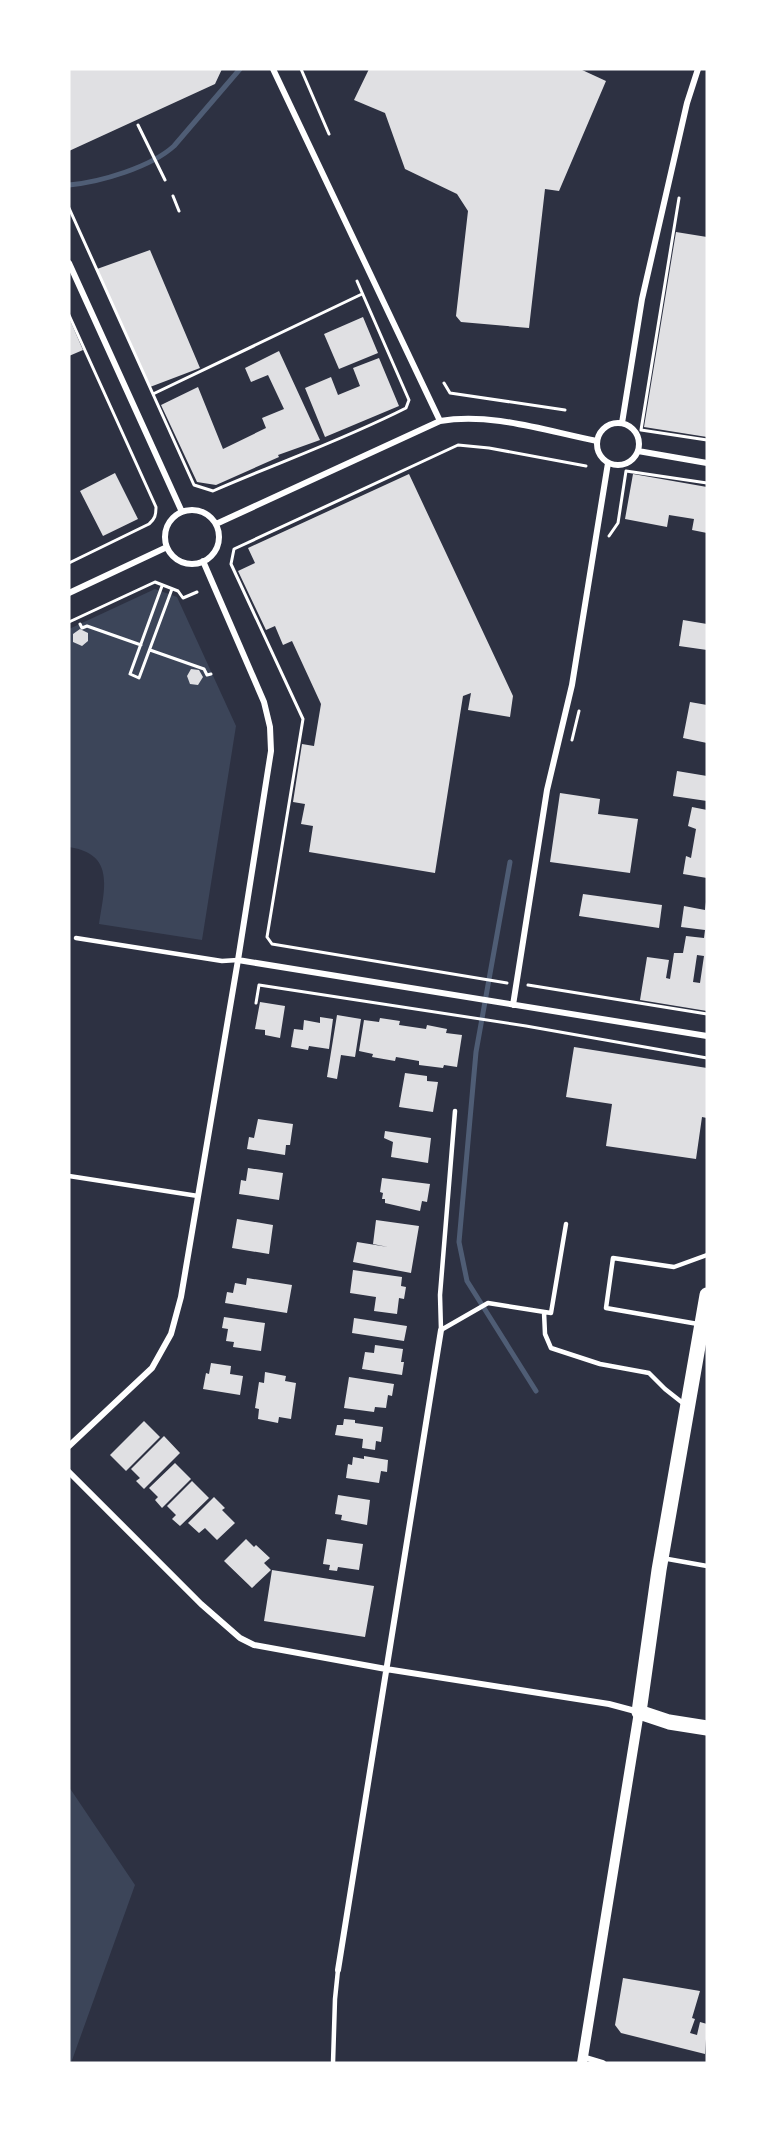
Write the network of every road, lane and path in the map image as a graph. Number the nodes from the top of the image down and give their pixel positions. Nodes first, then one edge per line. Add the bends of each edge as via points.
1 (273, 69) edge
2 (301, 69) edge
3 (698, 69) edge
4 (138, 125) dead end
5 (329, 134) dead end
6 (165, 180) dead end
7 (679, 194) dead end
8 (173, 196) dead end
9 (69, 208) edge
10 (179, 211) dead end
11 (69, 263) edge
12 (357, 281) dead end
13 (362, 294) junction
14 (69, 315) edge
15 (444, 383) dead end
16 (153, 394) junction
17 (565, 410) dead end
18 (440, 422) junction
19 (622, 423) junction
20 (707, 440) edge
21 (597, 441) junction
22 (638, 451) junction
23 (608, 463) junction
24 (707, 463) edge
25 (586, 466) dead end
26 (626, 471) dead end
27 (707, 483) edge
28 (182, 512) junction
29 (216, 524) junction
30 (167, 548) junction
31 (234, 549) dead end
32 (204, 561) junction
33 (69, 563) edge
34 (162, 586) junction
35 (172, 589) junction
36 (197, 592) dead end
37 (69, 593) edge
38 (69, 622) edge
39 (80, 624) dead end
40 (141, 645) junction
41 (150, 650) junction
42 (211, 674) dead end
43 (76, 938) dead end
44 (272, 944) dead end
45 (238, 960) junction
46 (516, 984) junction
47 (256, 1003) dead end
48 (513, 1005) junction
49 (707, 1014) edge
50 (707, 1036) edge
51 (707, 1058) edge
52 (455, 1111) dead end
53 (69, 1176) edge
54 (198, 1197) junction
55 (566, 1224) dead end
56 (707, 1255) edge
57 (707, 1295) edge
58 (544, 1312) junction
59 (702, 1324) junction
60 (441, 1330) junction
61 (688, 1408) junction
62 (69, 1446) edge
63 (69, 1472) edge
64 (662, 1558) junction
65 (707, 1566) edge
66 (386, 1669) junction
67 (639, 1712) junction
68 (707, 1728) edge
69 (338, 1970) joint
70 (582, 2060) edge
71 (333, 2063) edge
72 (603, 2063) edge

1 - 18 street
2 - 5 path
3 - 19 street via 642,299
4 - 6 path
7 - 20 path via 641,430
8 - 10 path
9 - 16 path
11 - 28 street
12 - 13 path
13 - 16 path
13 - 16 path via 409,400 406,408 362,430 213,491 194,485
14 - 33 path via 156,507 149,524
15 - 17 path via 450,393
18 - 21 street via 497,421
18 - 29 street
19 - 21 street via 606,426
19 - 22 street via 633,429 639,439
21 - 23 street via 599,454
22 - 23 street via 626,464
22 - 24 street
23 - 46 street via 572,685 547,790
25 - 31 path via 458,445
26 - 27 path
28 - 29 street via 201,512
28 - 30 street via 167,526
29 - 32 street via 216,548
30 - 32 street via 182,562
30 - 37 street
32 - 45 street via 264,702 270,727 271,752
34 - 35 path
34 - 38 path via 155,582
34 - 40 path
35 - 36 path via 183,598
35 - 41 path
39 - 40 path via 82,628 87,626
40 - 41 path via 130,674 139,678
41 - 42 path
43 - 45 lane via 222,961
44 - 46 path
45 - 48 street
45 - 54 street
46 - 48 street
46 - 49 path
47 - 51 path via 260,985
48 - 50 street
52 - 60 lane via 440,1294
53 - 54 lane
54 - 62 street via 171,1334 152,1368
55 - 58 lane via 551,1314
56 - 59 lane via 674,1267 613,1258 606,1308
57 - 59 main road
58 - 60 lane via 484,1304
58 - 61 lane via 545,1334 551,1348 600,1364 649,1373
59 - 61 main road
60 - 66 street
61 - 64 main road
63 - 66 street via 233,1632 254,1645
64 - 65 lane
64 - 67 main road
66 - 67 street
66 - 69 street
67 - 68 main road
67 - 70 street
69 - 71 lane
70 - 72 street

